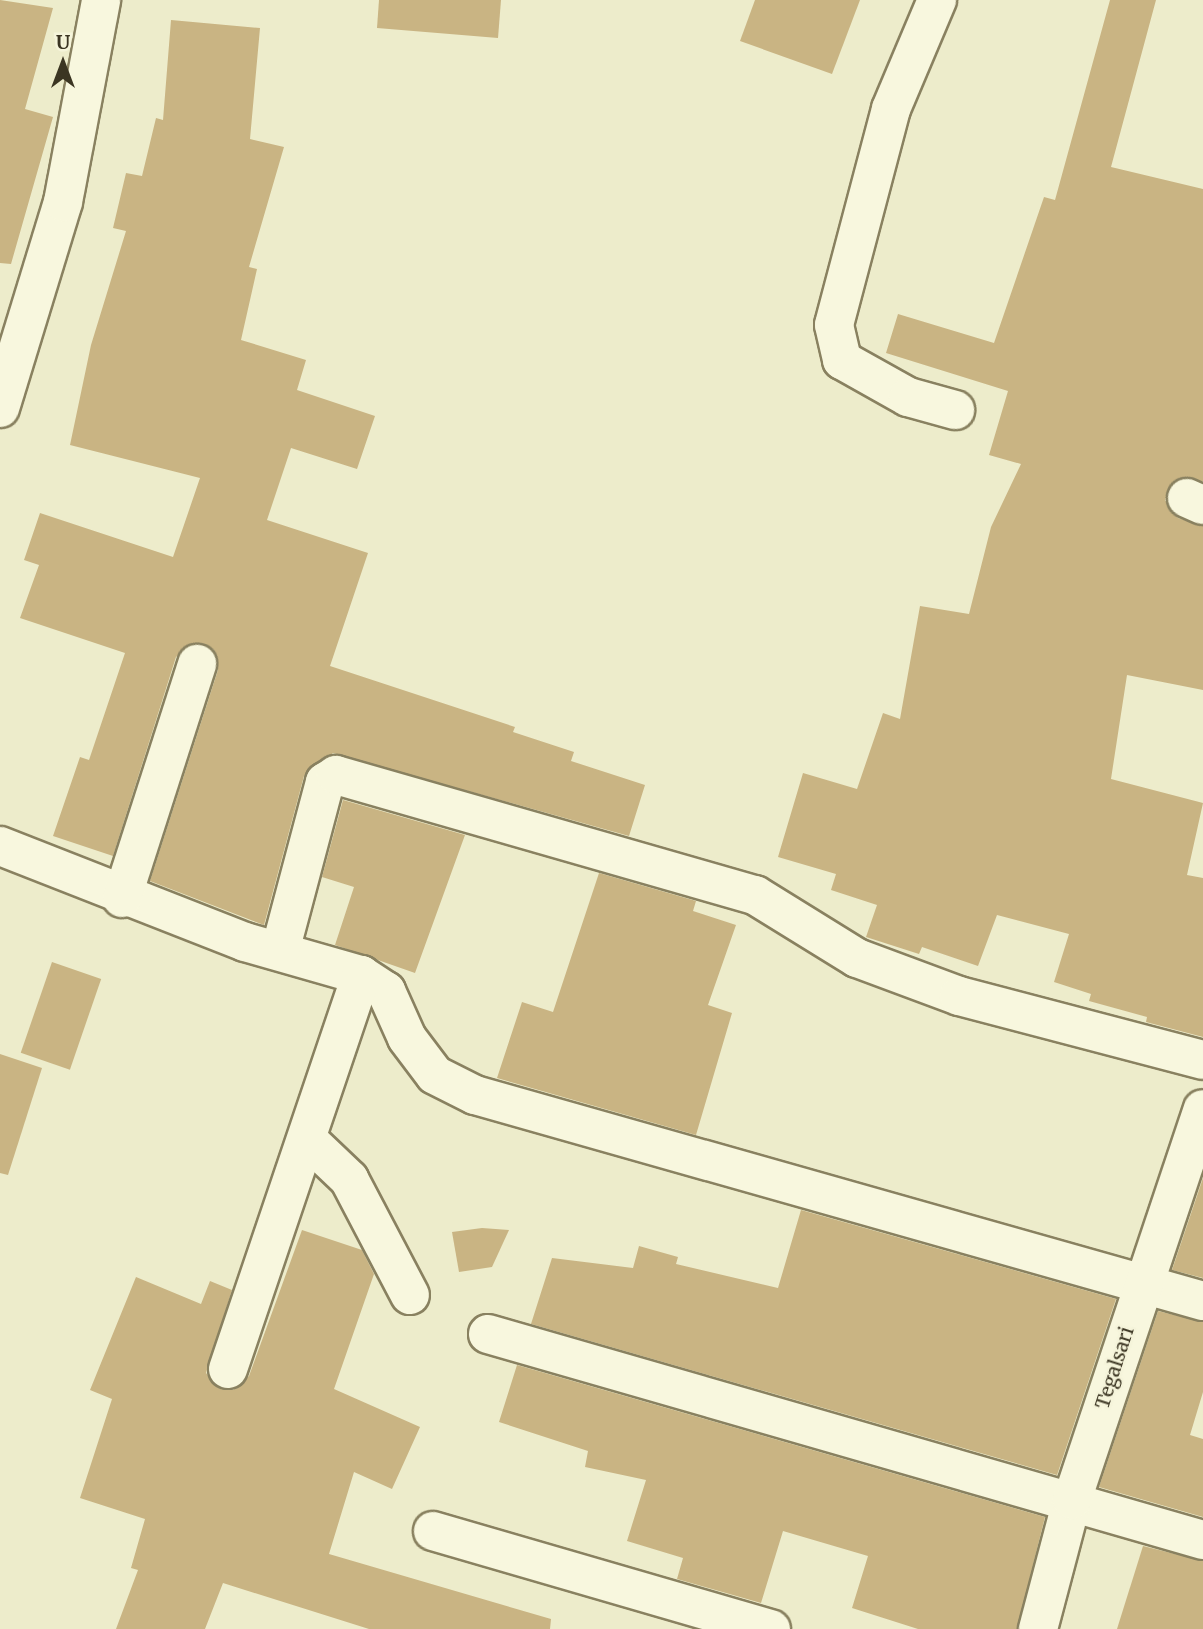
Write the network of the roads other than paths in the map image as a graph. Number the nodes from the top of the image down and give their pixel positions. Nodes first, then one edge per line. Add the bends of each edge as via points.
1 (101, 0) edge
2 (937, 0) edge
3 (0, 408) edge
4 (955, 410) dead end
5 (197, 664) dead end
6 (0, 846) edge
7 (122, 898) junction
8 (280, 951) junction
9 (361, 975) junction
10 (1203, 1060) edge
11 (1203, 1109) edge
12 (308, 1140) junction
13 (1142, 1282) junction
14 (410, 1296) dead end
15 (1203, 1301) edge
16 (488, 1334) dead end
17 (228, 1369) dead end
18 (1072, 1500) junction
19 (433, 1531) dead end
20 (1203, 1540) edge
21 (771, 1629) edge
22 (1038, 1629) edge

1 - 3 street via 62,202
2 - 4 street via 891,109 834,325 842,360 908,397
5 - 7 street
6 - 7 street
7 - 8 street
8 - 9 street
8 - 10 street via 322,789 336,775 755,895 857,958 959,996
9 - 12 street
9 - 13 street via 386,991 407,1038 435,1075 475,1095
11 - 13 street, Tegalsari
12 - 14 street via 349,1180
12 - 17 street
13 - 15 street
13 - 18 street, Tegalsari
16 - 18 street
18 - 20 street
18 - 22 street, Tegalsari
19 - 21 street

